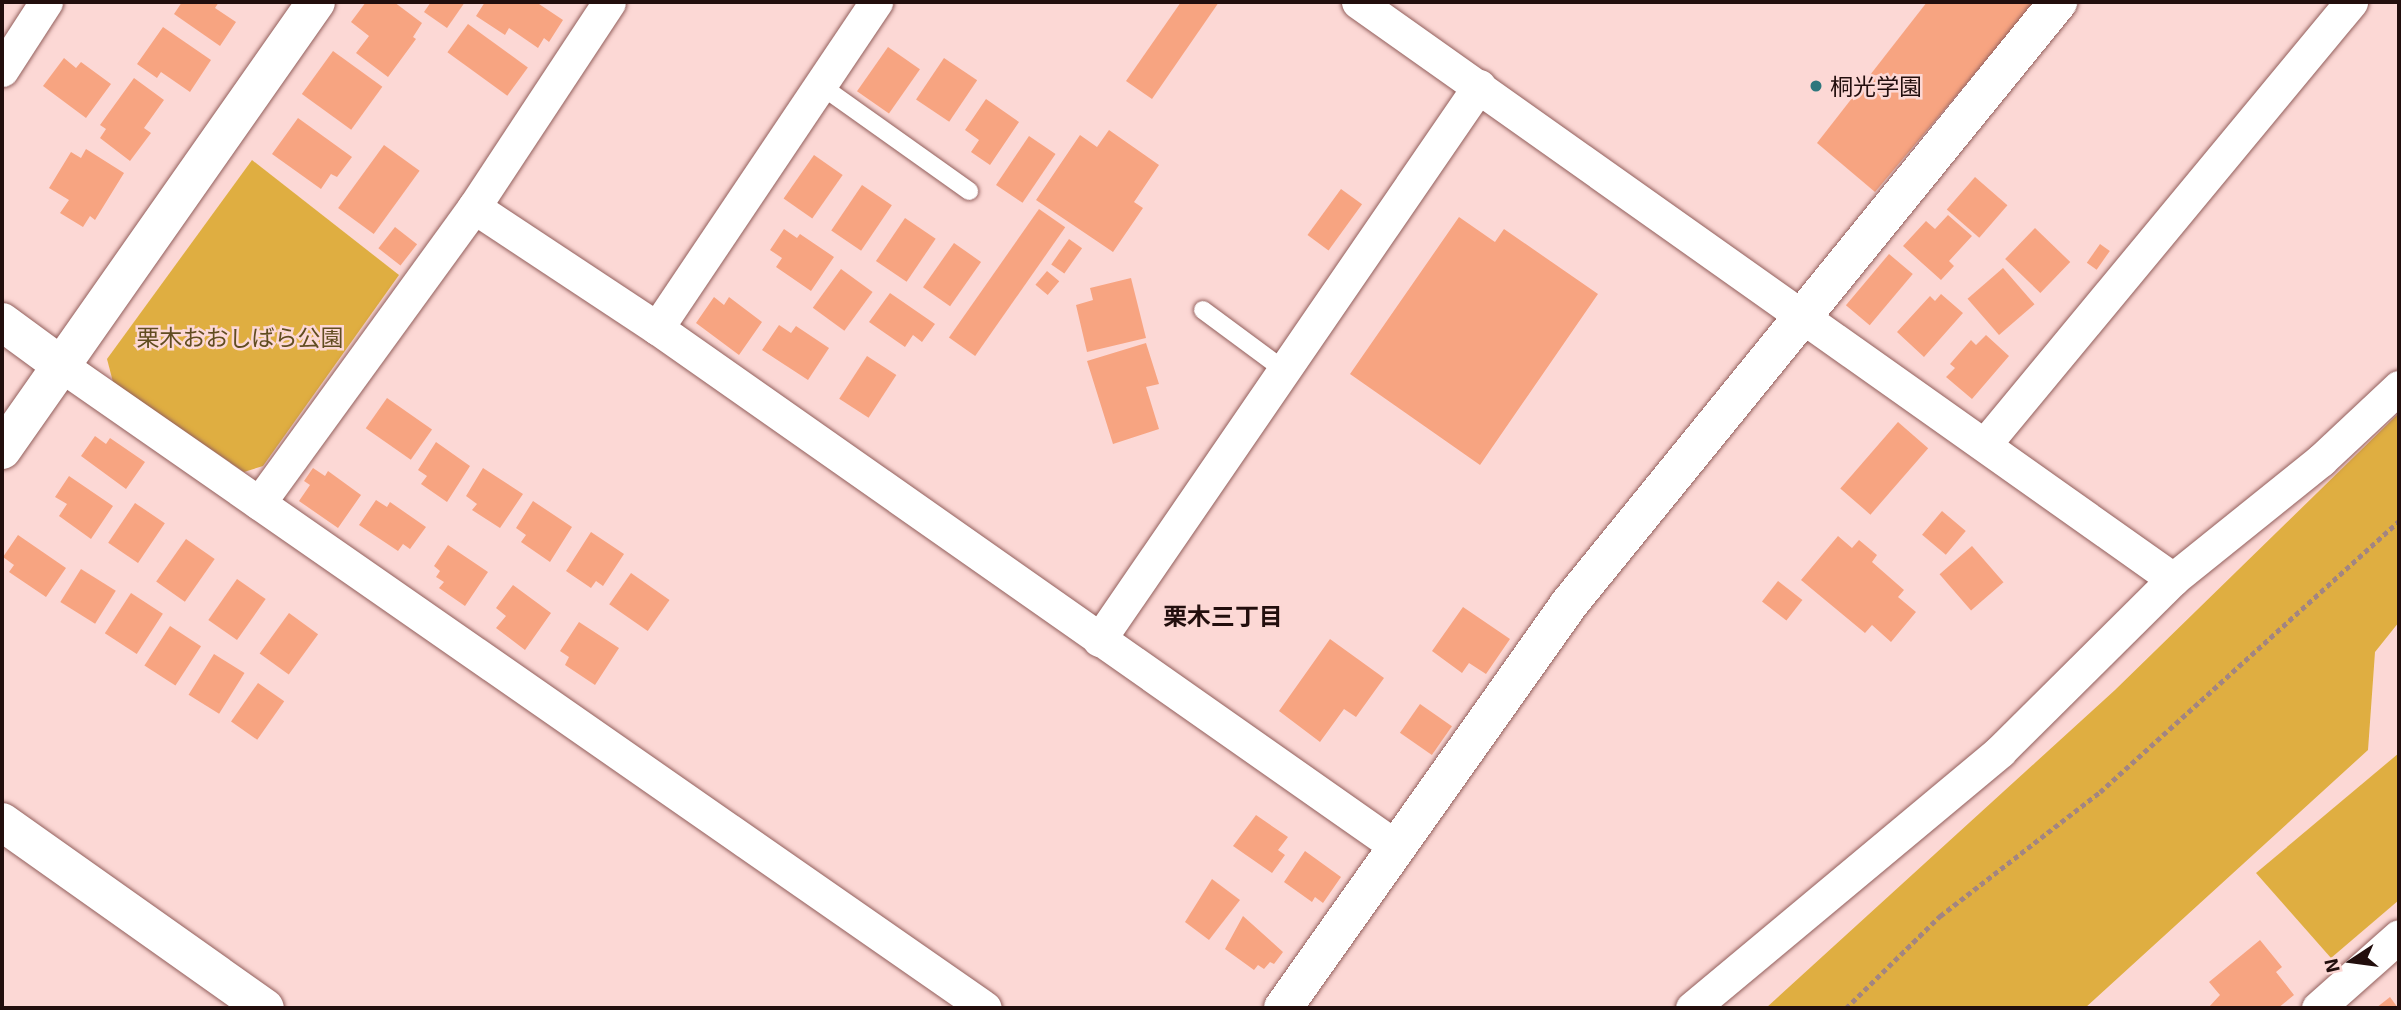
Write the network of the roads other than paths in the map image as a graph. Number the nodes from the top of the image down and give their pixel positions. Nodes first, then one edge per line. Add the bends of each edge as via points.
1 (47, 2) edge
2 (316, 2) edge
3 (609, 2) edge
4 (876, 2) edge
5 (1358, 2) edge
6 (2058, 2) edge
7 (2351, 2) edge
8 (2, 70) edge
9 (820, 85) junction
10 (1479, 86) junction
11 (969, 191) dead end
12 (474, 207) junction
13 (1203, 310) dead end
14 (1803, 319) junction
15 (2, 322) edge
16 (657, 328) junction
17 (62, 366) junction
18 (1284, 370) junction
19 (2399, 387) edge
20 (1984, 444) junction
21 (2, 450) edge
22 (260, 503) junction
23 (2173, 579) junction
24 (1099, 640) junction
25 (2, 822) edge
26 (1398, 848) junction
27 (2399, 936) edge
28 (265, 1008) edge
29 (985, 1008) edge
30 (1283, 1008) edge
31 (1692, 1008) edge
32 (2318, 1008) edge

1 - 8 street
2 - 17 street
3 - 12 street
4 - 9 street
5 - 10 street
6 - 14 street
7 - 20 street
9 - 11 lane
9 - 16 street
10 - 14 street
10 - 18 street
12 - 16 street
12 - 22 street
13 - 18 lane
14 - 20 street
14 - 26 street via 1569,604
15 - 17 street
16 - 24 street
17 - 21 street
17 - 22 street
18 - 24 street
19 - 23 street via 2321,460
20 - 23 street
22 - 29 street
23 - 31 street via 2000,751
24 - 26 street
25 - 28 street
26 - 30 street
27 - 32 street

